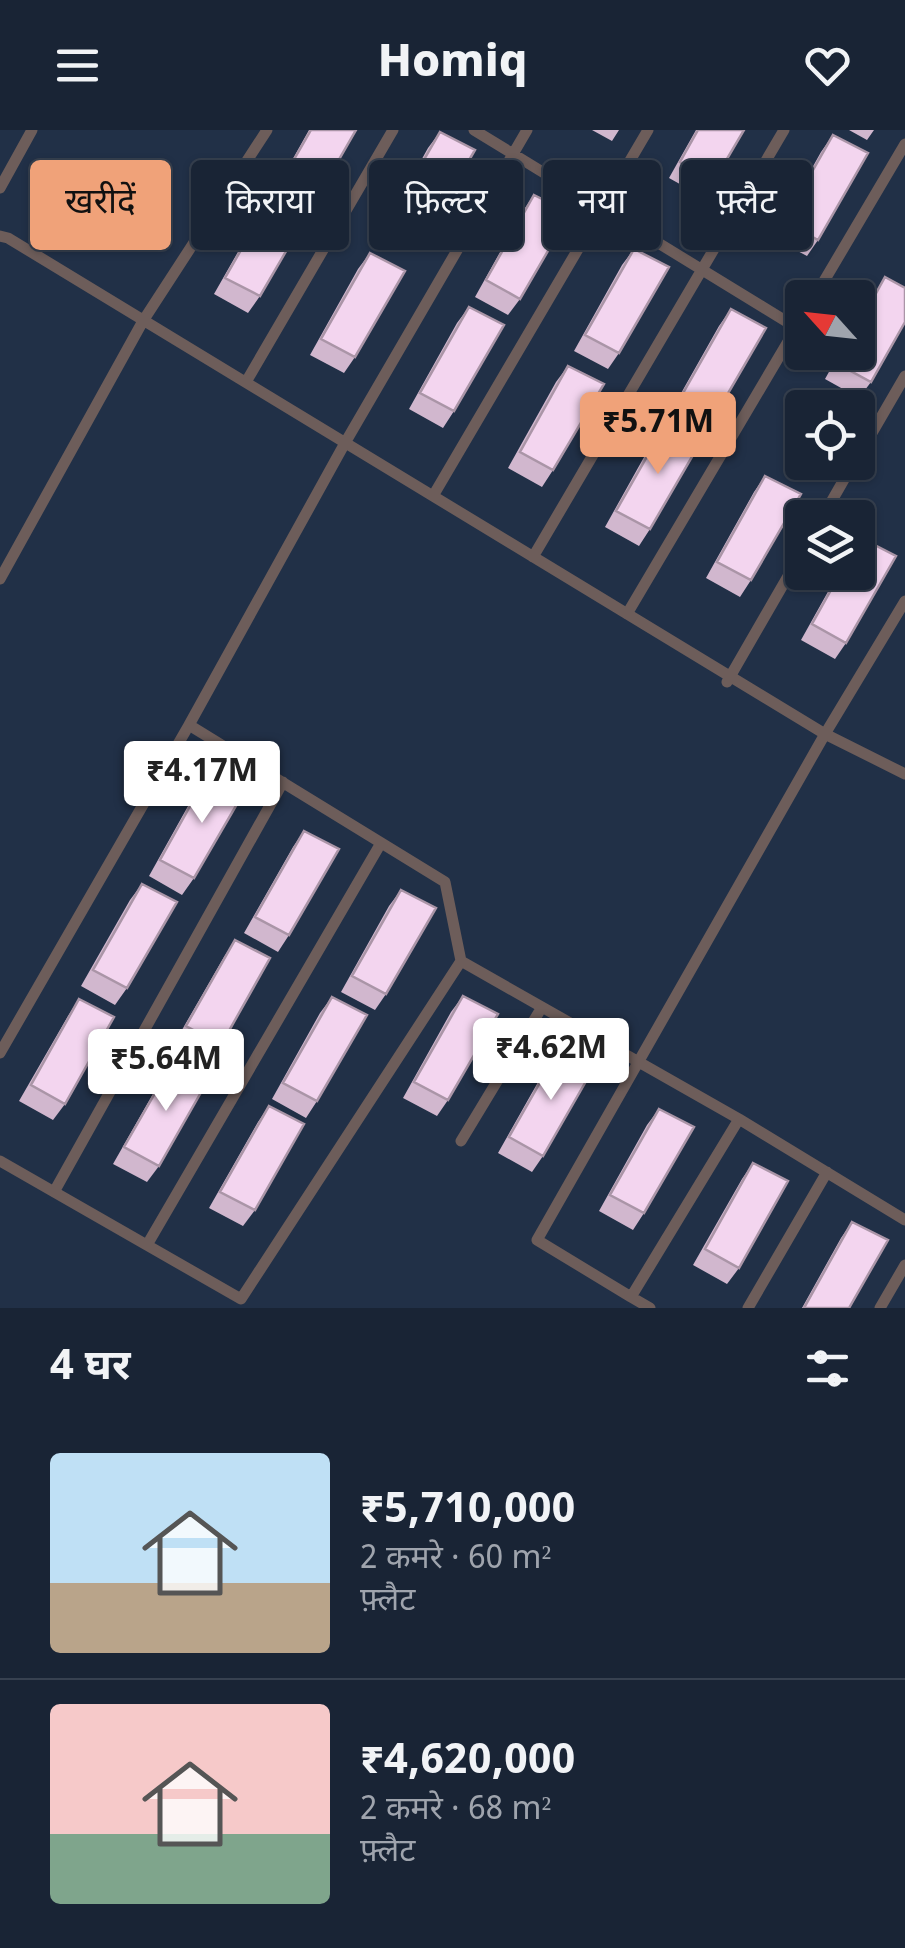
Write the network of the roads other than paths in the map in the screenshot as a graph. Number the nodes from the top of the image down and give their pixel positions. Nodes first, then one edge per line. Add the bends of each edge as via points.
1 (32, 130) edge
2 (267, 130) edge
3 (394, 130) edge
4 (474, 130) edge
5 (527, 130) edge
6 (648, 130) edge
7 (784, 130) edge
8 (905, 144) edge
9 (513, 154) junction
10 (630, 160) edge
11 (543, 172) edge
12 (0, 188) edge
13 (0, 236) edge
14 (661, 245) edge
15 (578, 250) edge
16 (702, 270) junction
17 (825, 280) edge
18 (785, 315) edge
19 (144, 320) junction
20 (785, 348) edge
21 (905, 376) edge
22 (246, 382) junction
23 (875, 427) edge
24 (345, 443) junction
25 (434, 496) junction
26 (533, 557) junction
27 (0, 579) edge
28 (785, 581) edge
29 (905, 601) edge
30 (628, 614) junction
31 (728, 679) junction
32 (189, 725) junction
33 (825, 734) junction
34 (905, 774) edge
35 (283, 782) junction
36 (381, 842) junction
37 (461, 961) junction
38 (542, 1007) junction
39 (0, 1053) edge
40 (639, 1062) junction
41 (740, 1118) junction
42 (461, 1140) dead end
43 (0, 1161) edge
44 (827, 1172) junction
45 (54, 1192) junction
46 (905, 1220) edge
47 (146, 1245) junction
48 (905, 1265) edge
49 (631, 1297) junction
50 (650, 1308) edge
51 (748, 1308) edge
52 (880, 1308) edge

1 - 12 lane
2 - 19 lane
3 - 22 lane
4 - 9 lane
5 - 9 lane
6 - 10 lane
7 - 16 lane
8 - 17 lane
9 - 11 lane
9 - 24 lane
13 - 19 lane
14 - 16 lane
15 - 25 lane
16 - 18 lane
16 - 26 lane
19 - 22 lane
19 - 27 lane
20 - 30 lane
21 - 23 lane
22 - 24 lane
24 - 25 lane
24 - 32 lane
25 - 26 lane
26 - 30 lane
28 - 31 lane
29 - 33 lane
30 - 31 lane
31 - 33 lane
32 - 35 lane
32 - 39 lane
33 - 34 lane
33 - 40 lane
35 - 36 lane
35 - 45 lane
36 - 37 lane via 445,882
36 - 47 lane
37 - 38 lane
37 - 47 lane via 240,1299
38 - 40 lane
38 - 42 lane
40 - 41 lane
40 - 49 lane via 537,1240
41 - 44 lane
41 - 49 lane
43 - 45 lane
44 - 46 lane
44 - 51 lane
45 - 47 lane
48 - 52 lane
49 - 50 lane

